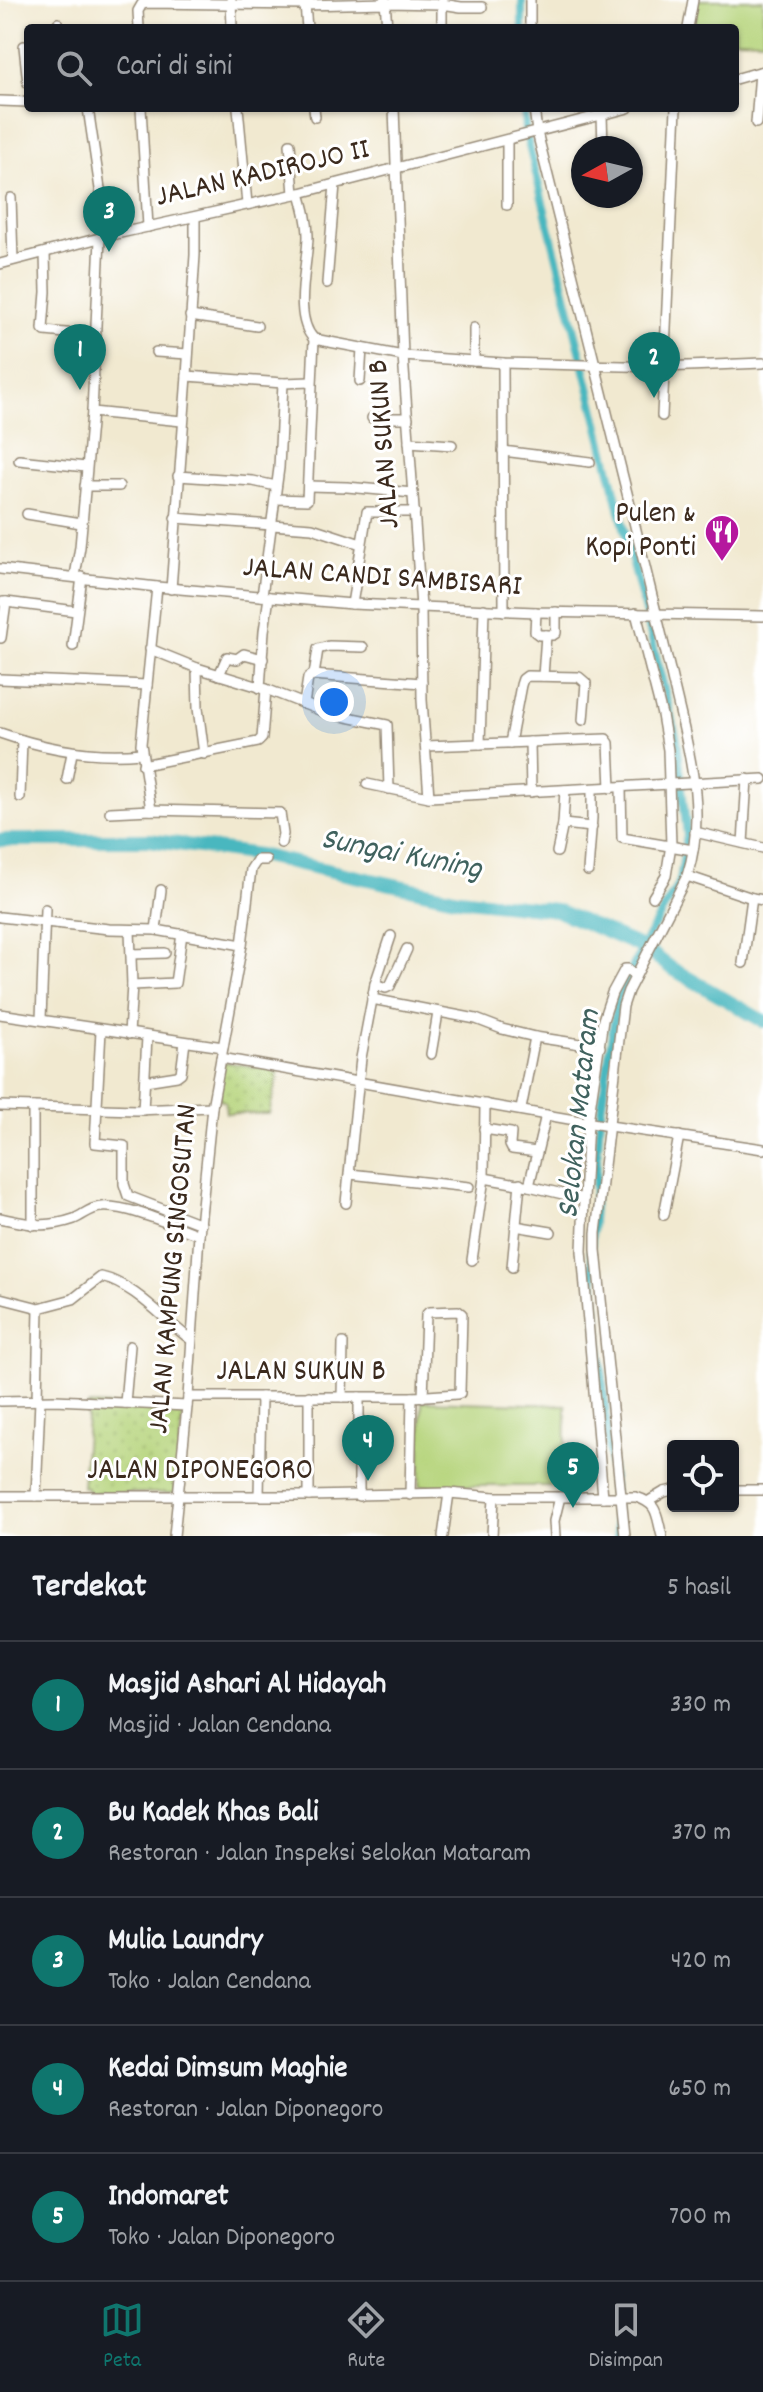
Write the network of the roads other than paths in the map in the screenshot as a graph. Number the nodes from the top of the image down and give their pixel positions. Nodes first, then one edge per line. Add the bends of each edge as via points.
1 (530, 0) edge
2 (693, 0) edge
3 (157, 2) edge
4 (231, 2) edge
5 (334, 2) edge
6 (385, 2) edge
7 (442, 2) edge
8 (305, 5) junction
9 (482, 7) dead end
10 (139, 24) edge
11 (232, 24) edge
12 (307, 24) edge
13 (387, 24) edge
14 (442, 24) edge
15 (530, 24) edge
16 (689, 24) edge
17 (761, 72) edge
18 (739, 78) edge
19 (0, 101) edge
20 (24, 102) edge
21 (88, 112) edge
22 (141, 112) edge
23 (238, 112) edge
24 (394, 112) edge
25 (534, 112) edge
26 (613, 112) edge
27 (676, 112) edge
28 (602, 115) junction
29 (756, 123) dead end
30 (534, 133) junction
31 (603, 136) edge
32 (507, 141) junction
33 (290, 144) dead end
34 (395, 168) junction
35 (335, 184) junction
36 (297, 193) junction
37 (11, 198) dead end
38 (247, 204) junction
39 (507, 205) dead end
40 (195, 217) junction
41 (148, 227) junction
42 (104, 238) junction
43 (45, 253) junction
44 (13, 260) junction
45 (0, 264) edge
46 (327, 283) dead end
47 (190, 316) junction
48 (257, 326) dead end
49 (474, 328) dead end
50 (96, 336) junction
51 (314, 339) junction
52 (362, 348) junction
53 (156, 352) dead end
54 (188, 354) junction
55 (403, 356) junction
56 (474, 361) junction
57 (503, 363) junction
58 (763, 363) edge
59 (592, 364) junction
60 (663, 367) junction
61 (187, 376) junction
62 (360, 381) dead end
63 (311, 382) junction
64 (283, 383) junction
65 (92, 412) junction
66 (662, 416) dead end
67 (372, 418) dead end
68 (408, 418) junction
69 (182, 424) junction
70 (409, 442) junction
71 (452, 445) dead end
72 (503, 451) junction
73 (19, 460) dead end
74 (590, 462) dead end
75 (86, 467) junction
76 (178, 476) junction
77 (85, 486) junction
78 (119, 486) dead end
79 (276, 486) junction
80 (308, 486) junction
81 (413, 493) junction
82 (275, 499) junction
83 (415, 512) junction
84 (27, 514) dead end
85 (175, 518) junction
86 (81, 523) junction
87 (270, 526) junction
88 (361, 544) junction
89 (0, 569) edge
90 (78, 577) junction
91 (157, 587) junction
92 (171, 589) junction
93 (266, 596) junction
94 (3, 602) edge
95 (352, 604) junction
96 (421, 607) junction
97 (484, 609) junction
98 (76, 611) junction
99 (504, 611) junction
100 (536, 612) junction
101 (556, 612) junction
102 (638, 613) junction
103 (655, 613) junction
104 (763, 616) edge
105 (546, 635) junction
106 (1, 638) edge
107 (73, 646) dead end
108 (363, 647) dead end
109 (150, 649) junction
110 (263, 659) junction
111 (197, 668) junction
112 (219, 675) junction
113 (314, 675) junction
114 (543, 676) junction
115 (0, 679) edge
116 (422, 683) junction
117 (147, 685) junction
118 (263, 688) junction
119 (304, 704) junction
120 (583, 720) dead end
121 (0, 733) edge
122 (22, 740) junction
123 (530, 742) junction
124 (510, 743) junction
125 (480, 744) junction
126 (426, 746) junction
127 (72, 753) junction
128 (141, 753) junction
129 (204, 754) junction
130 (143, 765) junction
131 (67, 779) dead end
132 (747, 779) junction
133 (763, 779) edge
134 (692, 782) junction
135 (367, 784) dead end
136 (673, 785) junction
137 (616, 788) junction
138 (389, 789) junction
139 (592, 789) junction
140 (565, 790) junction
141 (531, 792) junction
142 (20, 797) dead end
143 (429, 797) junction
144 (151, 810) junction
145 (110, 812) dead end
146 (563, 824) junction
147 (592, 827) junction
148 (695, 832) junction
149 (281, 843) dead end
150 (743, 843) junction
151 (684, 848) junction
152 (763, 848) edge
153 (557, 852) dead end
154 (266, 860) dead end
155 (588, 871) dead end
156 (687, 876) junction
157 (161, 890) dead end
158 (653, 897) dead end
159 (758, 899) edge
160 (45, 909) dead end
161 (0, 917) edge
162 (44, 922) junction
163 (130, 930) junction
164 (156, 930) junction
165 (182, 934) junction
166 (391, 936) dead end
167 (242, 945) junction
168 (407, 949) dead end
169 (165, 953) dead end
170 (131, 954) junction
171 (743, 963) dead end
172 (634, 973) junction
173 (375, 984) junction
174 (132, 985) junction
175 (372, 999) junction
176 (438, 1013) junction
177 (0, 1014) edge
178 (41, 1019) junction
179 (101, 1030) junction
180 (129, 1034) junction
181 (147, 1037) junction
182 (535, 1037) junction
183 (185, 1042) junction
184 (600, 1047) junction
185 (222, 1052) junction
186 (431, 1054) dead end
187 (359, 1080) junction
188 (145, 1081) junction
189 (485, 1104) junction
190 (0, 1106) edge
191 (33, 1107) junction
192 (212, 1107) junction
193 (97, 1109) junction
194 (521, 1109) junction
195 (143, 1110) junction
196 (546, 1115) junction
197 (589, 1122) junction
198 (605, 1125) junction
199 (484, 1129) junction
200 (679, 1136) junction
201 (763, 1149) edge
202 (537, 1152) junction
203 (350, 1174) junction
204 (484, 1178) junction
205 (524, 1185) junction
206 (469, 1187) dead end
207 (584, 1199) junction
208 (346, 1203) dead end
209 (664, 1215) dead end
210 (0, 1218) edge
211 (201, 1224) junction
212 (33, 1225) junction
213 (515, 1226) junction
214 (551, 1232) dead end
215 (199, 1235) junction
216 (472, 1260) dead end
217 (512, 1267) dead end
218 (0, 1298) edge
219 (39, 1308) junction
220 (190, 1339) junction
221 (343, 1343) dead end
222 (130, 1346) dead end
223 (309, 1396) junction
224 (261, 1397) junction
225 (342, 1397) junction
226 (359, 1397) junction
227 (417, 1397) junction
228 (38, 1400) junction
229 (0, 1401) edge
230 (187, 1401) junction
231 (125, 1403) junction
232 (739, 1490) edge
233 (763, 1490) edge
234 (667, 1491) edge
235 (449, 1493) junction
236 (410, 1495) junction
237 (0, 1496) edge
238 (36, 1496) junction
239 (177, 1496) junction
240 (259, 1496) junction
241 (309, 1496) junction
242 (359, 1496) junction
243 (612, 1496) junction
244 (494, 1497) junction
245 (560, 1497) junction
246 (649, 1501) junction
247 (174, 1536) edge
248 (443, 1536) edge
249 (492, 1536) edge
250 (555, 1536) edge
251 (625, 1536) edge
252 (662, 1536) edge

1 - 15 street
2 - 16 street
3 - 4 street
3 - 10 street via 142,4
4 - 8 street
4 - 11 street
5 - 6 street
5 - 8 street
6 - 7 street
6 - 13 street
7 - 9 street
7 - 14 street
8 - 12 street
17 - 18 street
17 - 29 street
19 - 20 street
21 - 42 street
22 - 41 street
23 - 38 street
24 - 34 street, JALAN SUKUN B
25 - 30 street
26 - 28 street, JALAN KADIROJO II
27 - 60 street
28 - 30 street, JALAN KADIROJO II
28 - 31 street
30 - 32 street, JALAN KADIROJO II
30 - 59 street
32 - 34 street, JALAN KADIROJO II
32 - 39 street
33 - 36 street
34 - 35 street, JALAN KADIROJO II
34 - 55 street, JALAN SUKUN B
35 - 36 street, JALAN KADIROJO II
35 - 46 street
36 - 38 street, JALAN KADIROJO II
36 - 51 street via 308,234 303,313
37 - 44 street
38 - 40 street, JALAN KADIROJO II
40 - 41 street, JALAN KADIROJO II
40 - 47 street
41 - 42 street, JALAN KADIROJO II
42 - 43 street, JALAN KADIROJO II
42 - 50 street
43 - 44 street, JALAN KADIROJO II
43 - 50 street via 43,329
44 - 45 street, JALAN KADIROJO II
47 - 48 street
47 - 54 street
49 - 56 street
50 - 65 street
51 - 52 street
51 - 63 street
52 - 55 street
52 - 62 street
53 - 54 street
54 - 61 street
55 - 56 street
55 - 68 street, JALAN SUKUN B
56 - 57 street
57 - 59 street
57 - 72 street
58 - 60 street
59 - 60 street
59 - 103 street
60 - 66 street
61 - 64 street
61 - 69 street
63 - 64 street
63 - 80 street
64 - 79 street
65 - 69 street
65 - 75 street
67 - 68 street
68 - 70 street, JALAN SUKUN B
69 - 76 street
70 - 71 street
70 - 81 street, JALAN SUKUN B
72 - 74 street
72 - 99 street
73 - 75 street
75 - 77 street
76 - 79 street
76 - 85 street
77 - 78 street
77 - 86 street
79 - 82 street
80 - 81 street
80 - 82 street via 306,501
81 - 83 street, JALAN SUKUN B
82 - 87 street
83 - 88 street via 368,511
83 - 96 street, JALAN SUKUN B
84 - 86 street
85 - 87 street
85 - 92 street
86 - 90 street
87 - 88 street via 312,528
87 - 93 street
88 - 95 street
89 - 90 street, JALAN CANDI SAMBISARI
90 - 91 street, JALAN CANDI SAMBISARI
90 - 98 street
91 - 92 street, JALAN CANDI SAMBISARI
91 - 109 street
92 - 93 street, JALAN CANDI SAMBISARI
93 - 95 street, JALAN CANDI SAMBISARI
93 - 110 street
94 - 98 street
94 - 106 street
95 - 96 street, JALAN CANDI SAMBISARI
96 - 97 street, JALAN CANDI SAMBISARI
96 - 116 street, JALAN SUKUN B
97 - 99 street, JALAN CANDI SAMBISARI
97 - 125 street
98 - 107 street
99 - 100 street, JALAN CANDI SAMBISARI
100 - 101 street, JALAN CANDI SAMBISARI
100 - 105 street via 535,632
101 - 102 street, JALAN CANDI SAMBISARI
101 - 105 street via 556,633
102 - 103 street, JALAN CANDI SAMBISARI
102 - 136 street
103 - 104 street, JALAN CANDI SAMBISARI
103 - 134 street via 689,747
105 - 114 street
108 - 113 street via 318,649
109 - 111 street
109 - 117 street
110 - 112 street via 227,657
110 - 118 street
111 - 112 street
111 - 129 street
112 - 118 street
113 - 116 street
113 - 119 street via 308,678
114 - 120 street via 584,680
114 - 124 street via 523,679
115 - 117 street
116 - 126 street, JALAN SUKUN B
117 - 128 street
118 - 119 street
118 - 129 street via 261,741
119 - 138 street via 387,725
121 - 122 street
122 - 127 street
122 - 142 street
123 - 124 street
123 - 137 street via 606,739
123 - 141 street
124 - 125 street
125 - 126 street
126 - 143 street, JALAN SUKUN B
127 - 128 street
127 - 131 street
128 - 130 street
129 - 130 street
130 - 144 street
132 - 133 street
132 - 134 street
132 - 150 street
134 - 136 street
134 - 148 street
135 - 138 street
136 - 137 street
136 - 151 street
137 - 139 street
137 - 151 street via 622,838
138 - 143 street
139 - 140 street
139 - 147 street
140 - 141 street
140 - 146 street
141 - 143 street
144 - 145 street
144 - 149 street via 280,813
146 - 147 street
146 - 153 street
147 - 155 street
148 - 150 street
148 - 151 street
150 - 152 street
151 - 156 street
151 - 158 street
154 - 167 street, JALAN KAMPUNG SINGOSUTAN via 257,860 251,869
156 - 159 street
156 - 172 street
157 - 164 street
159 - 171 street
160 - 162 street
161 - 162 street
162 - 163 street
162 - 178 street
163 - 164 street
163 - 170 street
164 - 165 street
165 - 167 street
165 - 174 street via 175,983
166 - 173 street
167 - 185 street, JALAN KAMPUNG SINGOSUTAN
168 - 173 street via 390,986
169 - 170 street
170 - 174 street
172 - 184 street via 625,969 606,1007
172 - 198 street via 623,1006
173 - 175 street
174 - 180 street
175 - 176 street
175 - 187 street
176 - 182 street
176 - 186 street
177 - 178 street
178 - 179 street
179 - 180 street
179 - 193 street
180 - 181 street
181 - 183 street
181 - 188 street
182 - 184 street
182 - 194 street
183 - 185 street
183 - 188 street via 179,1075
184 - 197 street
185 - 187 street
185 - 192 street, JALAN KAMPUNG SINGOSUTAN
187 - 189 street
187 - 203 street
188 - 195 street
189 - 194 street
189 - 199 street
190 - 191 street
191 - 193 street
191 - 212 street
192 - 195 street
192 - 211 street, JALAN KAMPUNG SINGOSUTAN
193 - 195 street
193 - 211 street via 95,1143 124,1146 128,1196
194 - 196 street
196 - 197 street
196 - 202 street
197 - 198 street
197 - 207 street
198 - 200 street
198 - 243 street via 596,1250
199 - 202 street via 511,1133 512,1149
199 - 204 street
200 - 201 street
200 - 209 street
202 - 205 street
203 - 206 street
203 - 208 street
204 - 205 street
204 - 216 street
205 - 207 street
205 - 213 street
207 - 243 street via 582,1251
210 - 212 street
211 - 215 street, JALAN KAMPUNG SINGOSUTAN
212 - 215 street via 54,1225 106,1206
213 - 214 street
213 - 217 street
215 - 220 street, JALAN KAMPUNG SINGOSUTAN
218 - 219 street
219 - 220 street via 73,1299 101,1277 126,1287
219 - 228 street
220 - 230 street, JALAN KAMPUNG SINGOSUTAN
221 - 225 street
222 - 231 street
223 - 224 street, JALAN SUKUN B
223 - 225 street, JALAN SUKUN B
223 - 241 street
224 - 230 street, JALAN SUKUN B
224 - 240 street
225 - 226 street, JALAN SUKUN B
226 - 227 street, JALAN SUKUN B
226 - 242 street
227 - 227 street via 426,1315 458,1311 460,1393
227 - 236 street, JALAN SUKUN B
228 - 229 street, JALAN SUKUN B
228 - 231 street, JALAN SUKUN B
228 - 238 street
230 - 231 street, JALAN SUKUN B
230 - 239 street, JALAN KAMPUNG SINGOSUTAN
232 - 233 street
234 - 246 street
235 - 236 street, JALAN DIPONEGORO
235 - 244 street, JALAN DIPONEGORO
235 - 248 street
236 - 242 street, JALAN DIPONEGORO
237 - 238 street, JALAN DIPONEGORO
238 - 239 street, JALAN DIPONEGORO
239 - 240 street, JALAN DIPONEGORO
239 - 247 street, JALAN KAMPUNG SINGOSUTAN
240 - 241 street, JALAN DIPONEGORO
241 - 242 street, JALAN DIPONEGORO
243 - 245 street, JALAN DIPONEGORO
243 - 246 street, JALAN DIPONEGORO
243 - 251 street
244 - 245 street, JALAN DIPONEGORO
244 - 249 street
245 - 250 street
246 - 252 street

